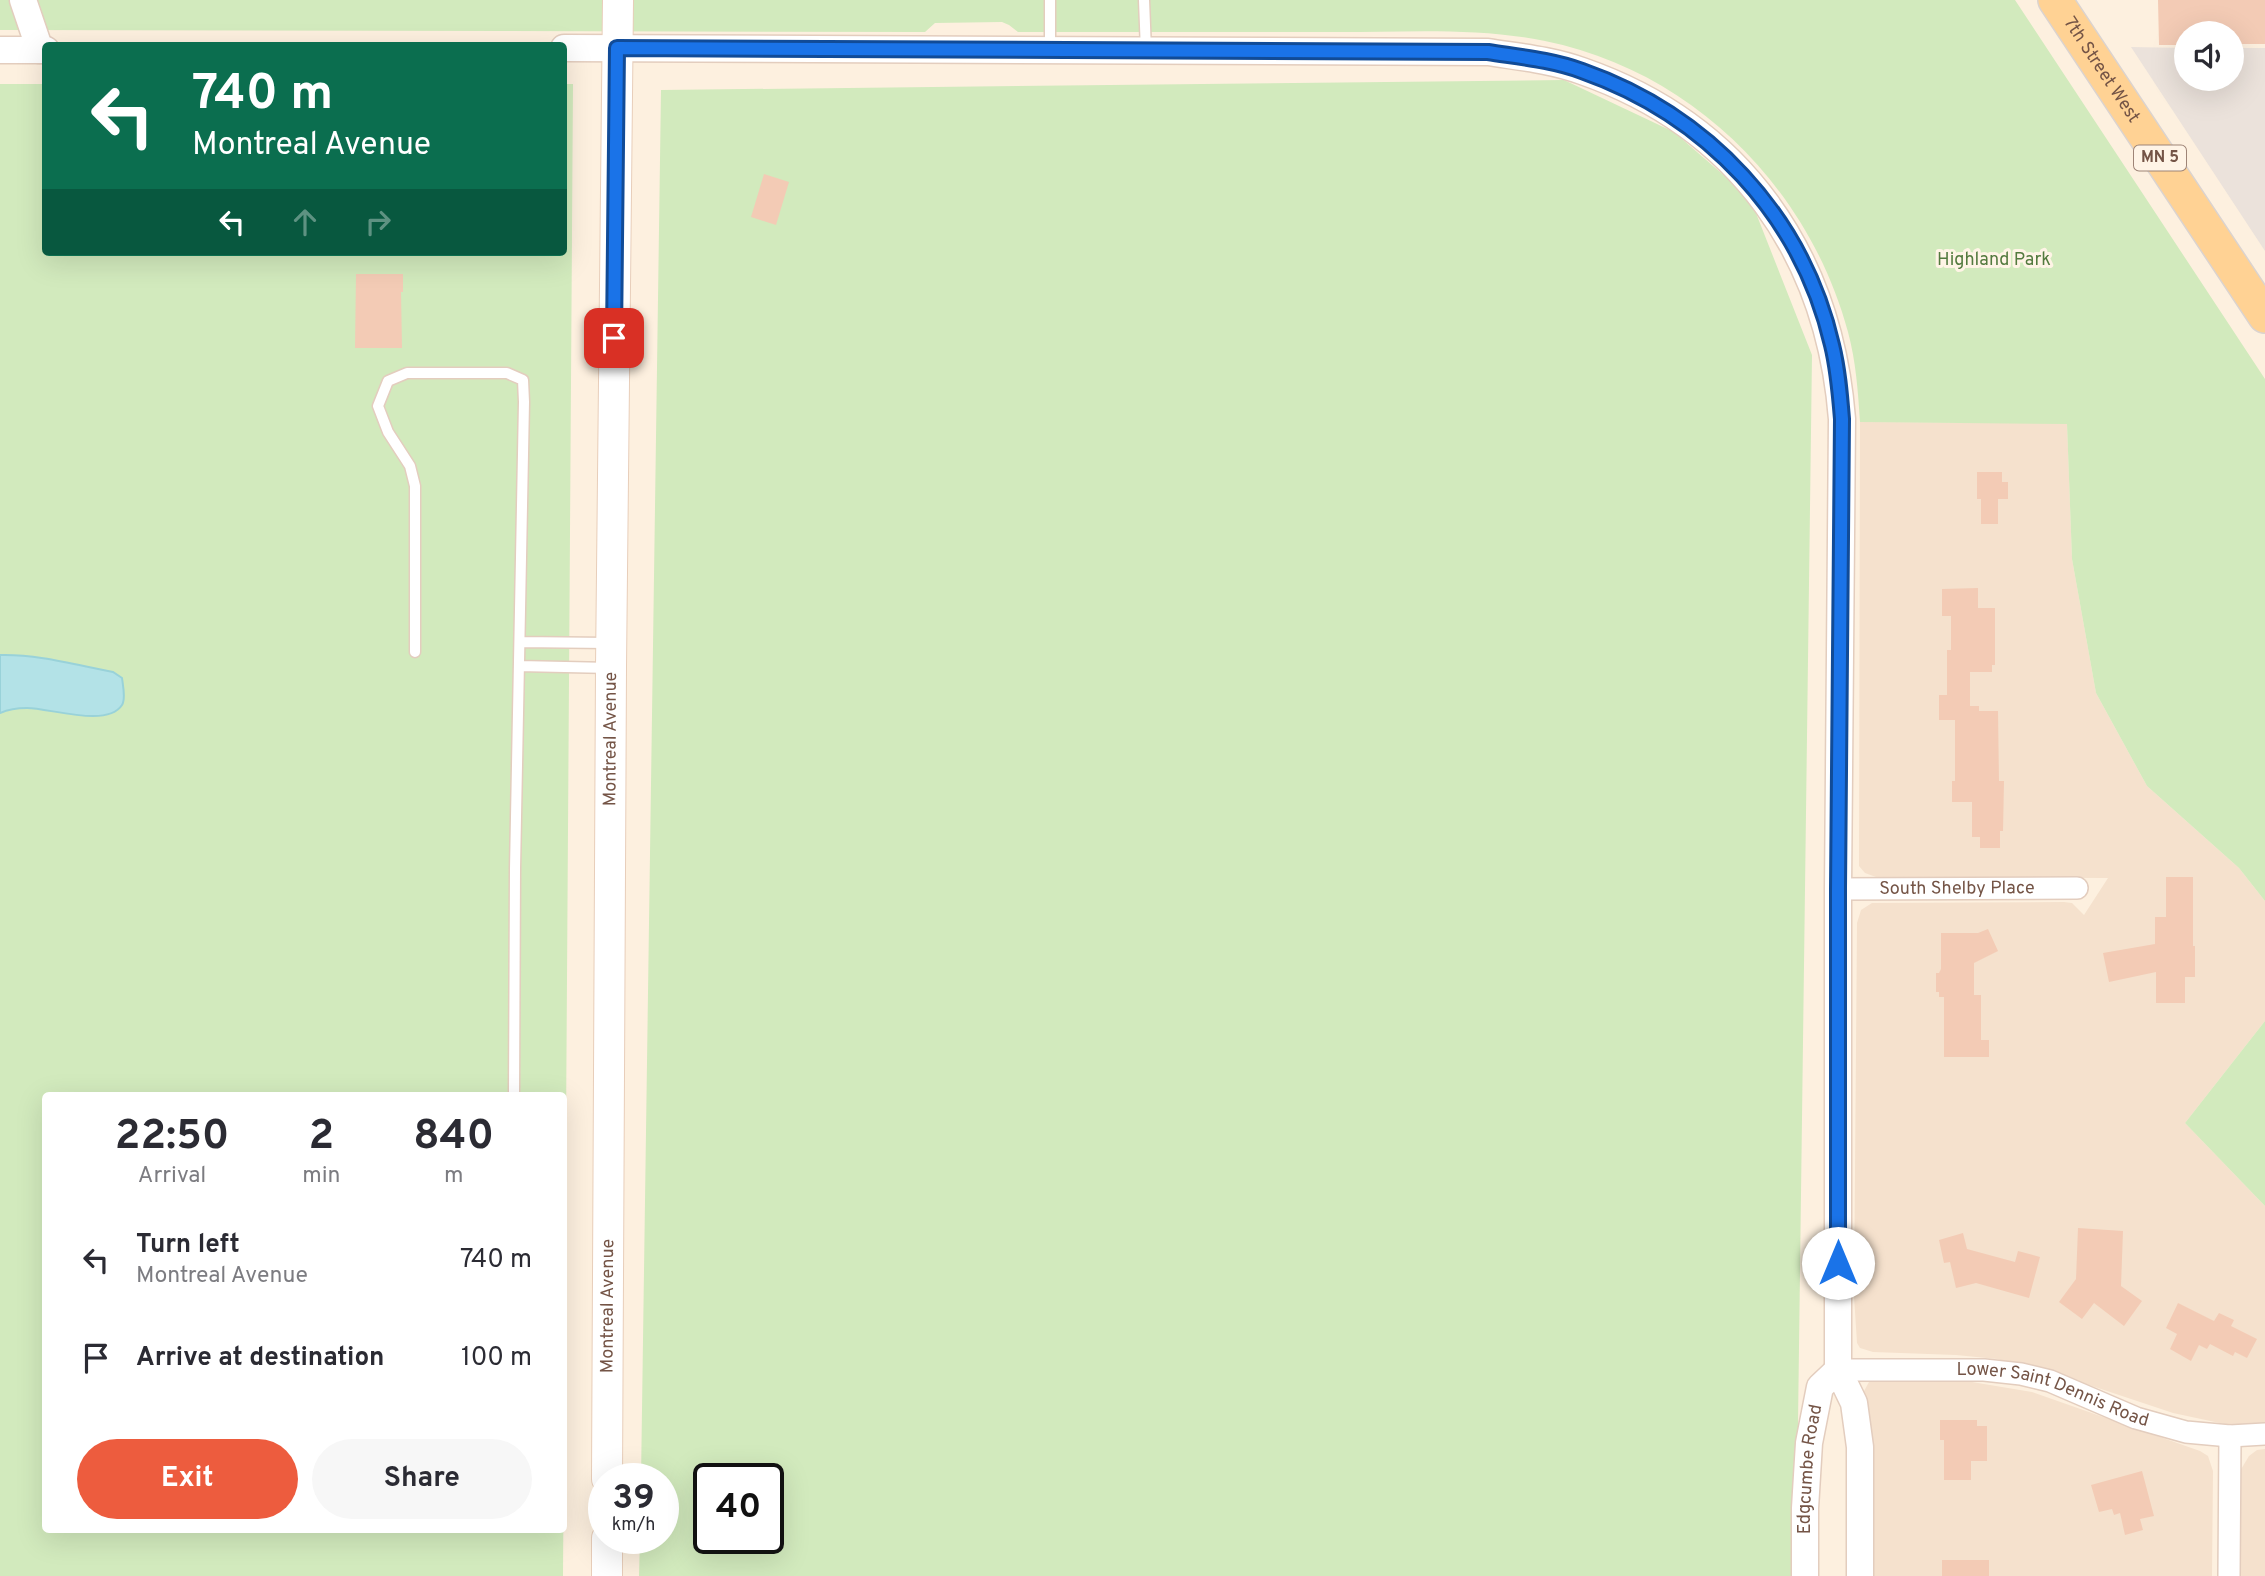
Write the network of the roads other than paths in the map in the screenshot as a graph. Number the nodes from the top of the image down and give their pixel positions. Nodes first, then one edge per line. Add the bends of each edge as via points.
1 (23, 0) edge
2 (618, 0) edge
3 (1050, 0) edge
4 (1144, 0) edge
5 (2054, 0) edge
6 (42, 48) edge
7 (567, 48) edge
8 (617, 48) junction
9 (0, 50) edge
10 (42, 50) edge
11 (1050, 50) junction
12 (1146, 51) junction
13 (2265, 316) edge
14 (520, 642) junction
15 (415, 652) dead end
16 (611, 655) junction
17 (519, 666) junction
18 (2077, 888) dead end
19 (1838, 889) junction
20 (514, 1092) edge
21 (1838, 1370) junction
22 (2265, 1434) edge
23 (2230, 1436) junction
24 (607, 1463) edge
25 (607, 1554) edge
26 (607, 1576) edge
27 (1805, 1576) edge
28 (1860, 1576) edge
29 (2229, 1576) edge

1 - 6 street
2 - 8 main road, Montreal Avenue
3 - 11 lane
4 - 12 lane
5 - 13 main road, 7th Street West / MN 5
7 - 8 street, Edgcumbe Road
8 - 11 street, Edgcumbe Road
8 - 16 main road, Montreal Avenue
9 - 10 street
11 - 12 street, Edgcumbe Road
12 - 19 street, Edgcumbe Road via 1488,52 1540,60 1580,70 1657,106 1734,164 1764,198 1806,270 1832,345 1839,384
14 - 15 lane via 523,380 507,373 407,373 388,382 378,406 410,466 415,486
14 - 16 lane
14 - 17 lane
16 - 17 lane
16 - 24 main road, Montreal Avenue
17 - 20 lane
18 - 19 street, South Shelby Place
19 - 21 street, Edgcumbe Road
21 - 23 street, Lower Saint Dennis Road via 2021,1374 2050,1381 2136,1418 2186,1432
21 - 27 street, Edgcumbe Road via 1820,1387 1809,1443
21 - 28 street, Edgcumbe Road via 1854,1403 1860,1447
22 - 23 street, Lower Saint Dennis Road
23 - 29 street
25 - 26 main road

